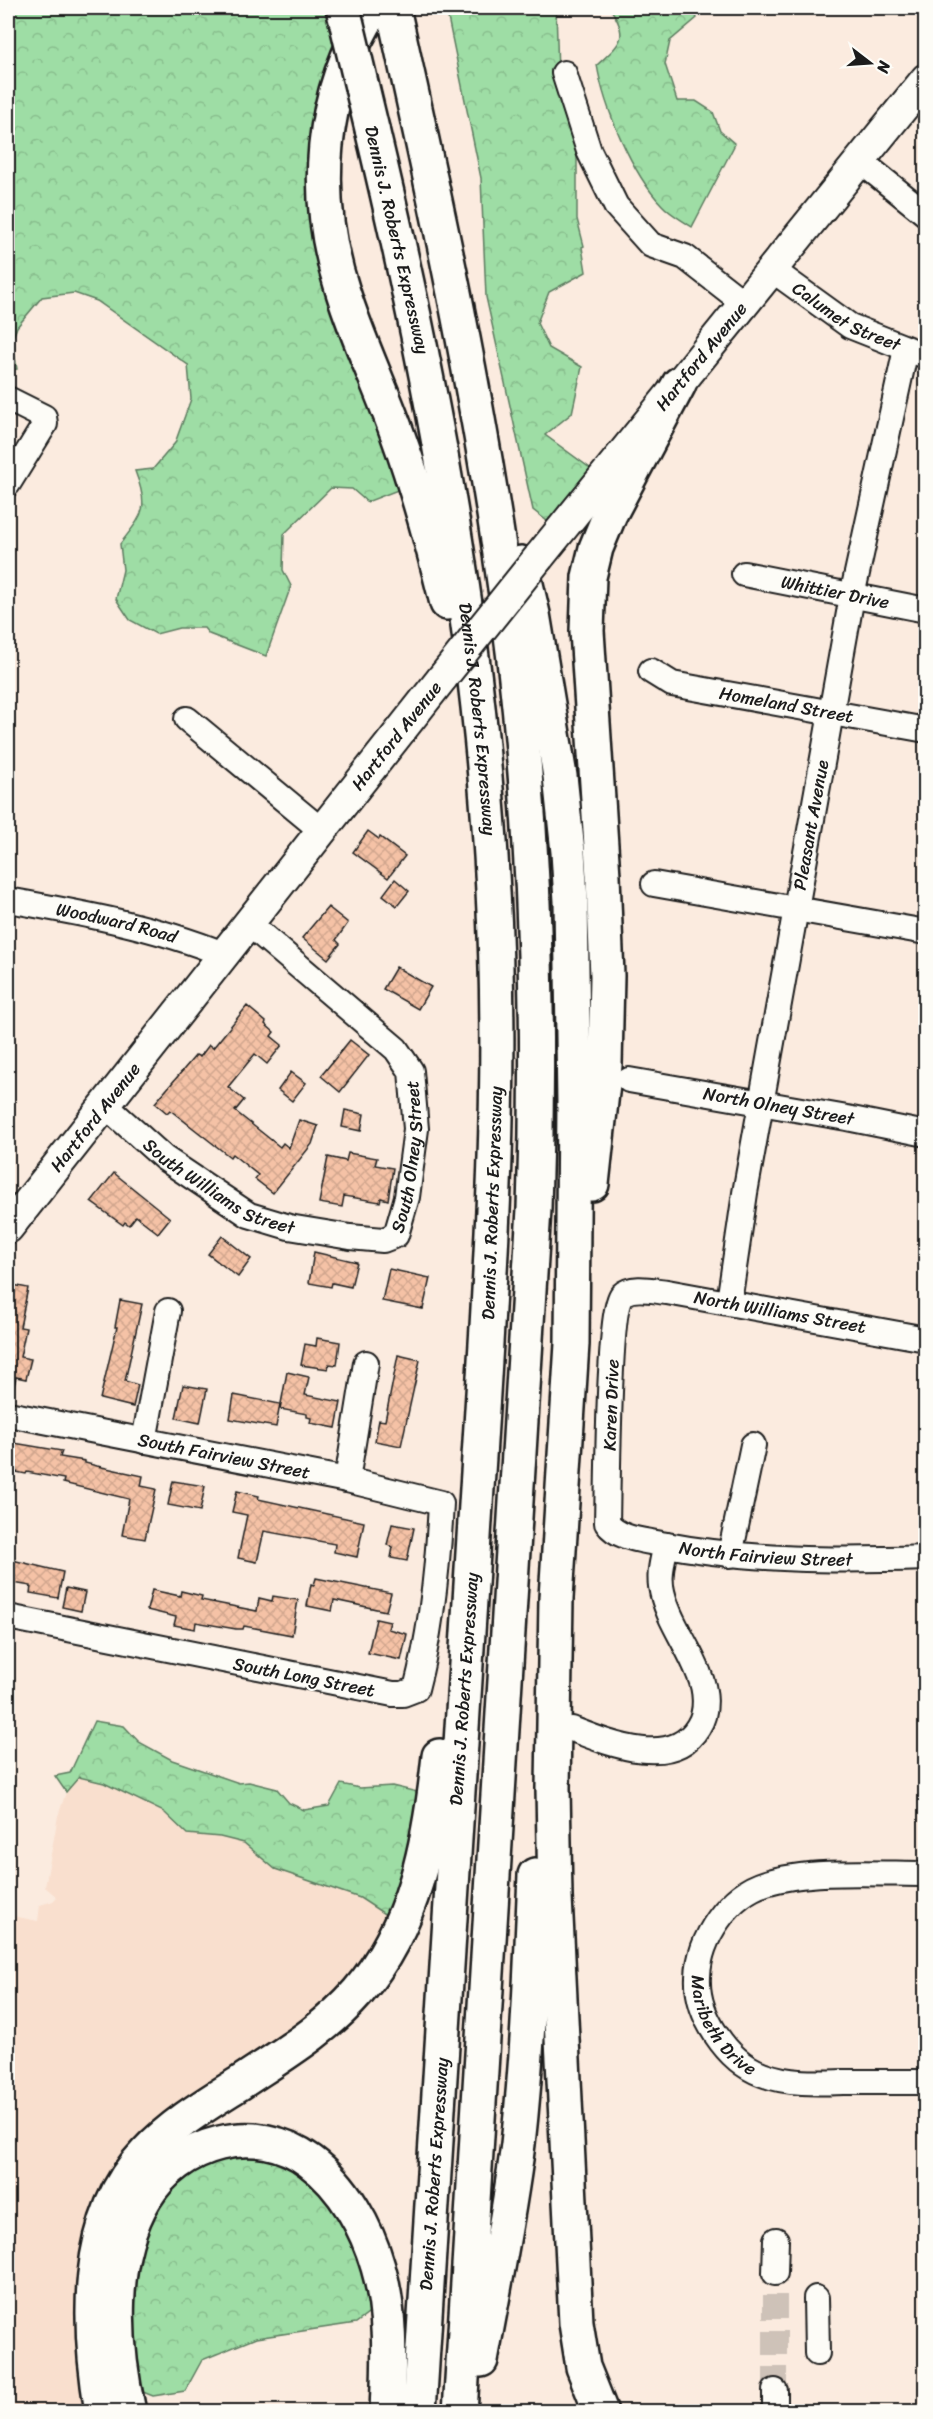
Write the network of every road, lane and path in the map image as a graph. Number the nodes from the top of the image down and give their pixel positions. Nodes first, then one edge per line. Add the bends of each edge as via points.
1 (343, 8) edge
2 (374, 8) edge
3 (393, 8) edge
4 (564, 73) dead end
5 (926, 79) edge
6 (859, 160) junction
7 (926, 214) edge
8 (771, 269) junction
9 (744, 303) junction
10 (916, 352) edge
11 (679, 384) junction
12 (8, 399) edge
13 (477, 410) junction
14 (8, 484) edge
15 (744, 574) dead end
16 (852, 596) junction
17 (926, 610) edge
18 (651, 671) dead end
19 (832, 712) junction
20 (187, 719) dead end
21 (926, 730) edge
22 (484, 760) junction
23 (321, 830) junction
24 (654, 884) dead end
25 (8, 900) edge
26 (796, 909) junction
27 (248, 923) junction
28 (926, 932) edge
29 (223, 954) junction
30 (629, 1080) dead end
31 (762, 1104) junction
32 (105, 1105) junction
33 (926, 1134) edge
34 (8, 1228) edge
35 (350, 1237) joint
36 (634, 1289) joint
37 (729, 1302) junction
38 (168, 1311) dead end
39 (926, 1339) edge
40 (572, 1344) junction
41 (366, 1363) dead end
42 (8, 1414) edge
43 (144, 1441) junction
44 (753, 1445) dead end
45 (347, 1479) junction
46 (441, 1503) joint
47 (474, 1526) junction
48 (610, 1528) joint
49 (666, 1545) junction
50 (730, 1555) junction
51 (926, 1558) edge
52 (556, 1598) junction
53 (8, 1617) edge
54 (572, 1729) dead end
55 (926, 1874) edge
56 (926, 2082) edge
57 (776, 2240) dead end
58 (775, 2273) tunnel mouth
59 (816, 2298) dead end
60 (817, 2353) dead end
61 (109, 2411) edge
62 (387, 2412) edge
63 (419, 2412) edge
64 (460, 2412) edge
65 (471, 2412) edge
66 (601, 2412) edge

1 - 22 highway, Dennis J. Roberts Expressway, bridge via 412,299 438,430
2 - 22 highway via 348,56 331,111 323,171 326,220 343,294 398,434 424,517
3 - 13 highway
4 - 9 street via 589,151 616,206 651,246 684,257
5 - 6 main road, Hartford Avenue
6 - 7 street
6 - 8 main road, Hartford Avenue
8 - 9 main road, Hartford Avenue
8 - 10 street, Calumet Street via 850,326
9 - 11 main road, Hartford Avenue
10 - 16 street, Pleasant Avenue
11 - 23 main road, Hartford Avenue, bridge
11 - 40 highway via 610,514 589,578 587,632 606,917 607,1021
12 - 14 street via 44,417 45,424
13 - 40 highway via 506,506 532,614 565,813 571,901 574,1103
13 - 64 highway via 517,686 532,874 538,1076 531,1276
15 - 16 street, Whittier Drive
16 - 17 street, Whittier Drive
16 - 19 street, Pleasant Avenue
18 - 19 street, Homeland Street via 672,684
19 - 21 street, Homeland Street
19 - 26 street, Pleasant Avenue
20 - 23 street
22 - 47 highway, Dennis J. Roberts Expressway via 494,893 498,1093 494,1226
23 - 27 main road, Hartford Avenue
24 - 26 street
25 - 29 street, Woodward Road via 101,917 189,940
26 - 28 street
26 - 31 street, Pleasant Avenue
27 - 29 main road, Hartford Avenue
27 - 35 street, South Olney Street via 396,1049 411,1071 416,1129 399,1227 391,1239
29 - 32 main road, Hartford Avenue
30 - 31 street, North Olney Street
31 - 33 street, North Olney Street
31 - 37 street, Pleasant Avenue
32 - 34 main road, Hartford Avenue
32 - 35 street, South Williams Street via 164,1158 249,1215
36 - 37 street, North Williams Street
36 - 48 street, Karen Drive via 621,1296 616,1311 607,1523
37 - 39 street, North Williams Street
38 - 43 street
40 - 52 highway
41 - 45 street
42 - 43 street, South Fairview Street
43 - 45 street, South Fairview Street
44 - 50 street
45 - 46 street, South Fairview Street
46 - 53 street, South Long Street via 423,1663 416,1689 403,1694
47 - 61 highway via 432,1817 419,1876 403,1921 371,1975 327,2023 169,2131 144,2154 123,2183 104,2233 94,2289 94,2350
47 - 63 highway, Dennis J. Roberts Expressway
48 - 49 street, North Fairview Street via 632,1538
49 - 50 street, North Fairview Street
49 - 54 street via 661,1585 667,1608 700,1674 703,1719 683,1743 662,1749 624,1747
50 - 51 street, North Fairview Street via 809,1560
52 - 65 highway via 546,1684 518,2144
52 - 66 highway via 555,1897 574,2299 583,2367
55 - 56 street, Maribeth Drive via 803,1876 766,1882 734,1902 719,1918 699,1963 698,1977 698,1990 714,2033 740,2060 762,2074 800,2083
57 - 58 street
59 - 60 street
61 - 62 highway via 120,2350 121,2273 132,2223 152,2187 172,2165 198,2149 240,2140 278,2145 310,2161 344,2197 363,2229 378,2266 387,2310

